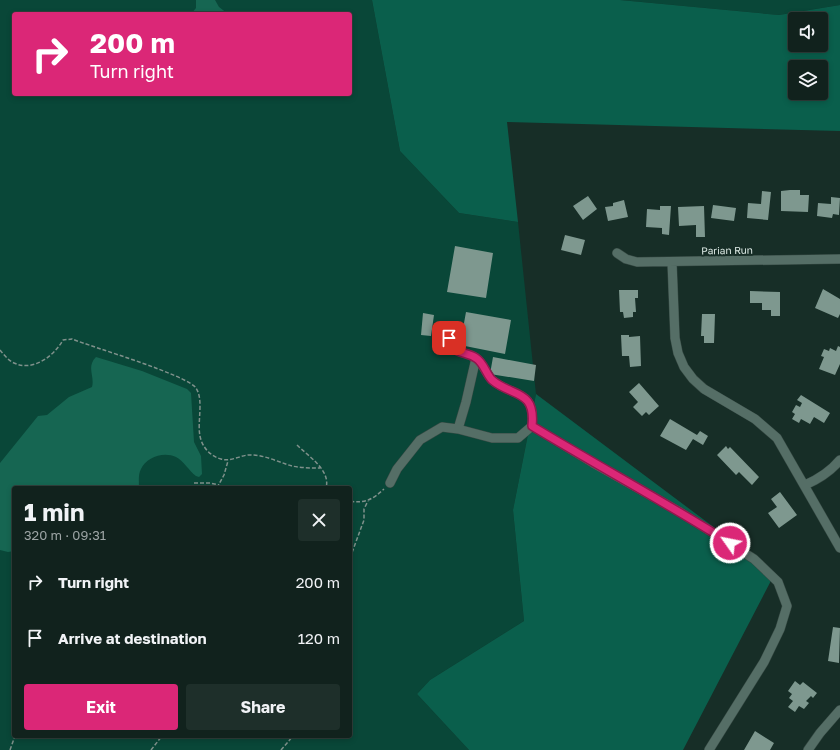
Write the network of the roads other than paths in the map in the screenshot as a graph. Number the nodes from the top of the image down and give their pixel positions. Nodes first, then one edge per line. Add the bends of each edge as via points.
1 (617, 253) dead end
2 (840, 259) edge
3 (672, 262) junction
4 (449, 338) dead end
5 (476, 358) junction
6 (532, 426) junction
7 (458, 429) junction
8 (840, 460) edge
9 (390, 483) road end
10 (805, 485) junction
11 (840, 548) edge
12 (840, 710) edge
13 (709, 750) edge
14 (808, 750) edge

1 - 3 street, Parian Run via 637,262
2 - 3 street, Parian Run
3 - 10 street via 675,338 684,367 704,389 772,432
4 - 5 street via 450,346 454,350
5 - 6 street via 494,382 527,399 533,417
5 - 7 street
6 - 7 street via 518,438 492,438
6 - 13 street via 694,520 754,559 778,582 787,606 780,629 764,662
7 - 9 street via 442,427 420,440 397,469
8 - 10 street via 833,469
10 - 11 street
12 - 14 street

